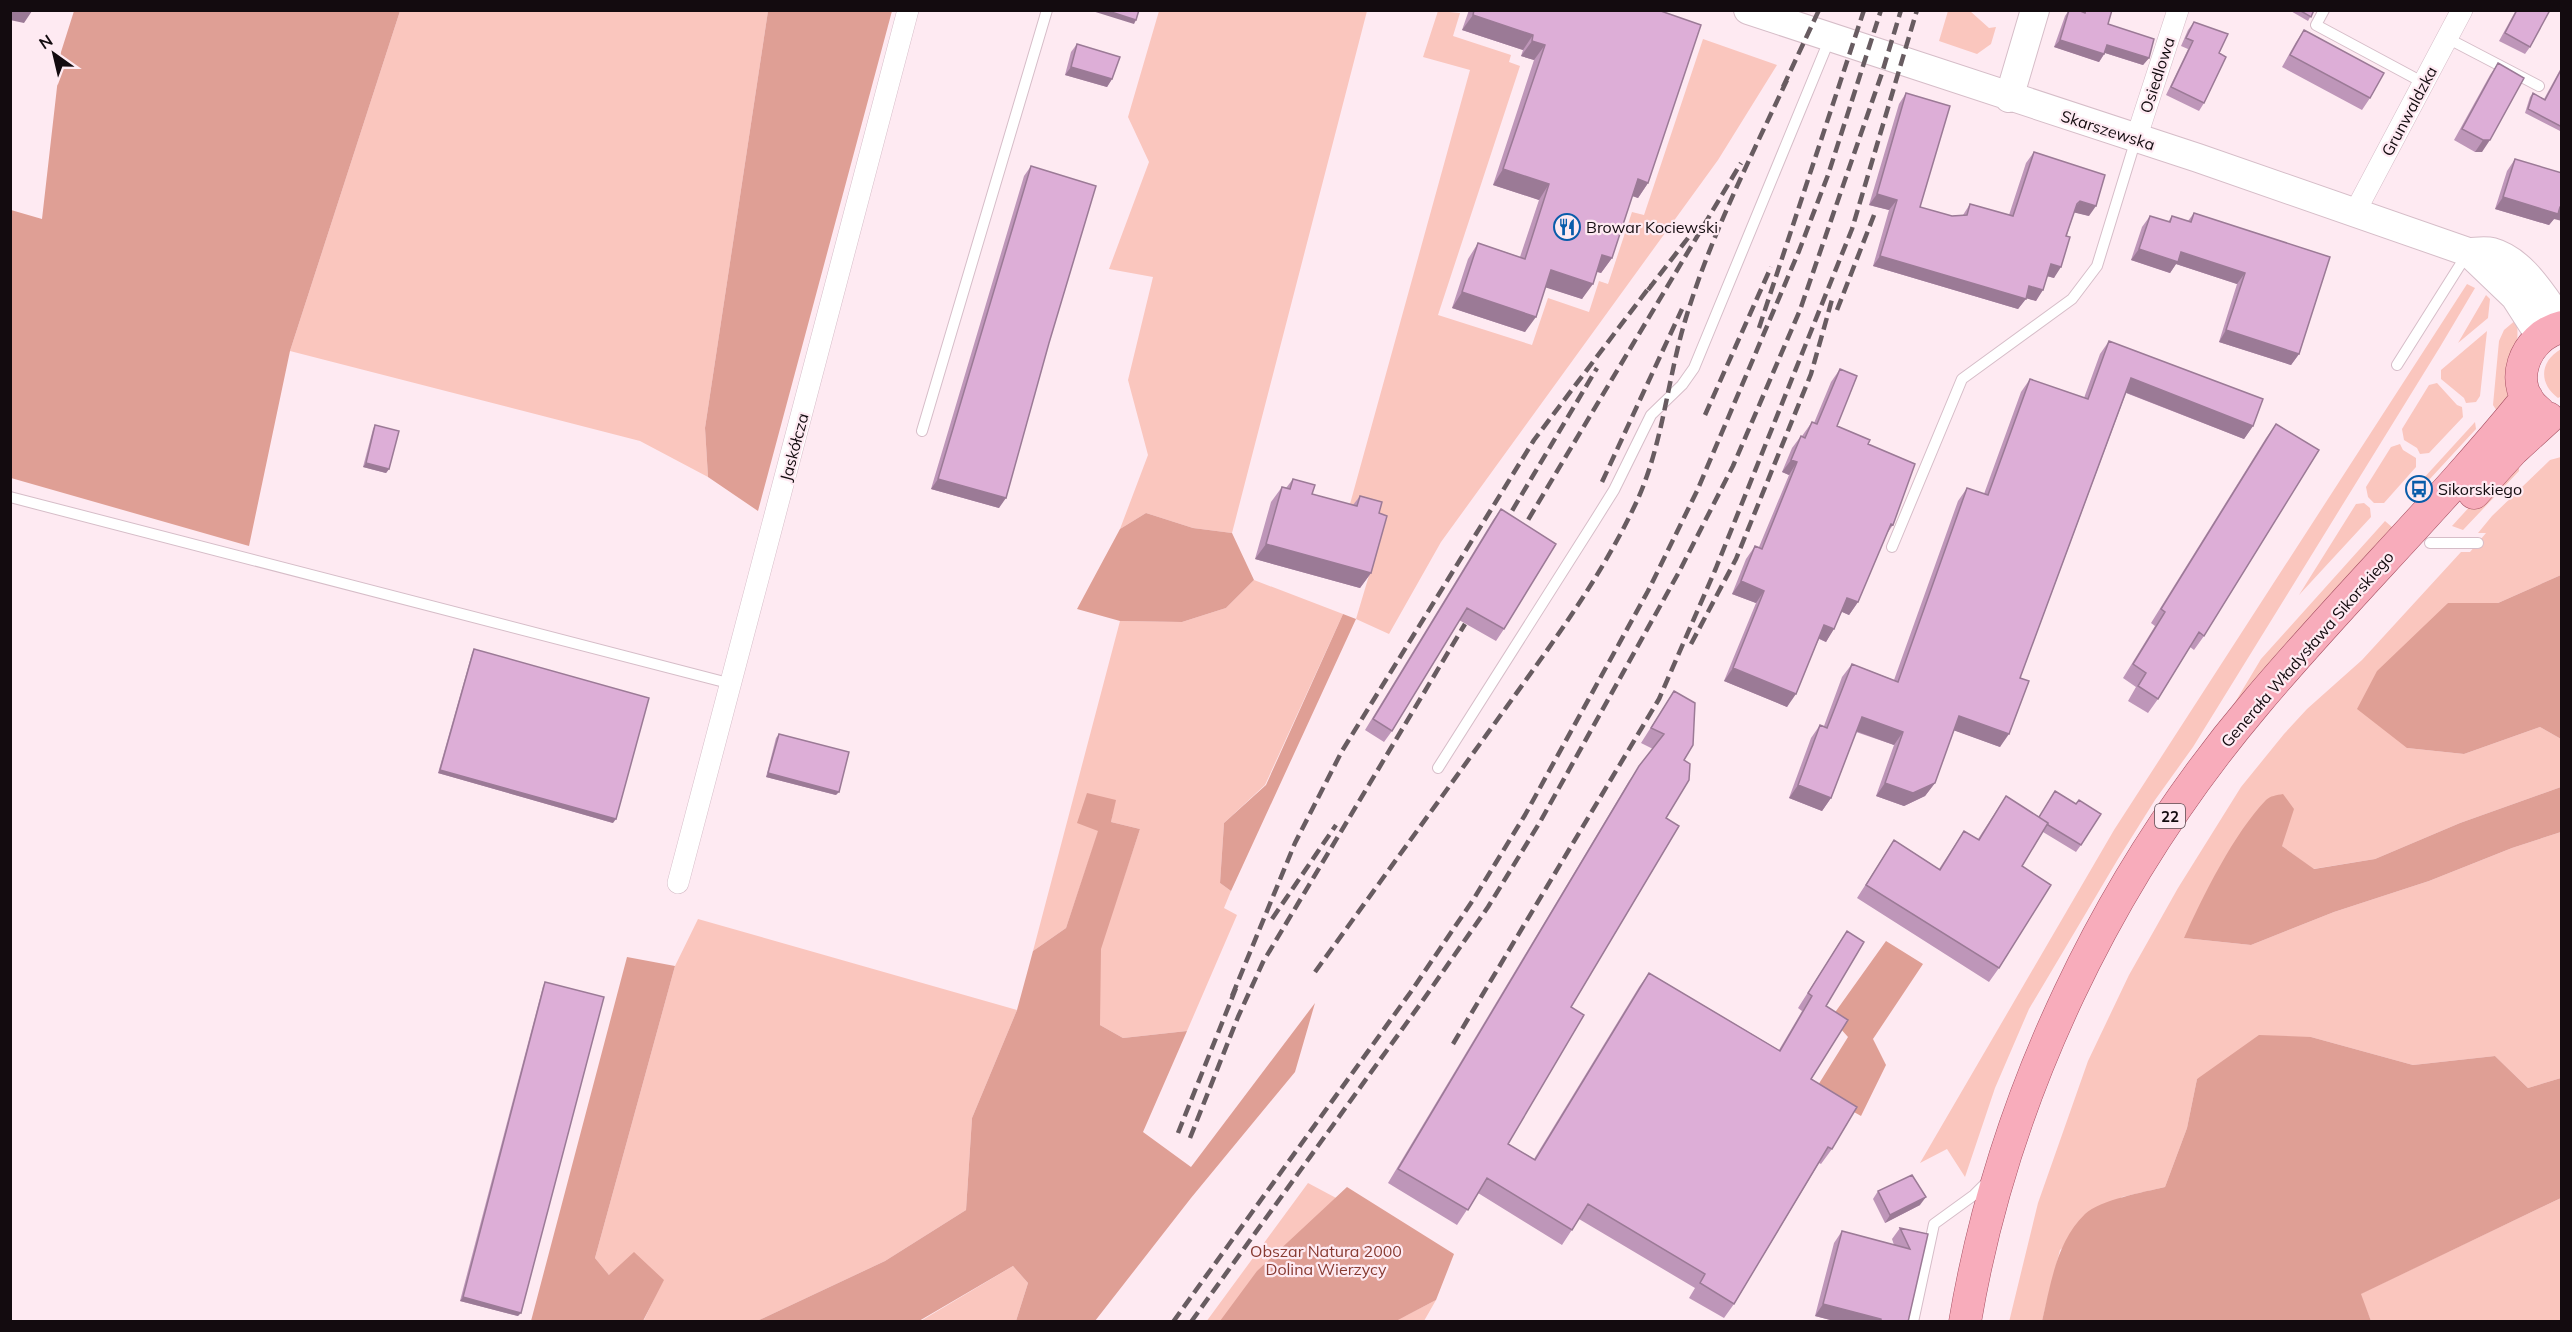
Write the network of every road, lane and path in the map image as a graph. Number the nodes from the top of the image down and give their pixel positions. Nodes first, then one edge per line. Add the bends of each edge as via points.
1 (908, 10) edge
2 (1047, 10) edge
3 (1748, 10) edge
4 (2035, 10) edge
5 (2178, 10) edge
6 (2324, 10) edge
7 (2462, 10) edge
8 (1830, 38) junction
9 (2447, 38) junction
10 (2424, 83) junction
11 (2539, 86) dead end
12 (2009, 98) junction
13 (2136, 139) junction
14 (2355, 212) junction
15 (2468, 252) junction
16 (2554, 328) edge
17 (2397, 365) dead end
18 (2545, 413) edge
19 (922, 430) dead end
20 (10, 497) edge
21 (2430, 543) junction
22 (2478, 543) dead end
23 (1892, 547) dead end
24 (732, 684) junction
25 (1438, 768) dead end
26 (678, 883) dead end
27 (2006, 1157) junction
28 (1913, 1322) edge
29 (1965, 1322) edge
30 (1983, 1322) edge

1 - 24 street, Jaskółcza
2 - 19 lane
3 - 8 main road, Skarszewska
4 - 12 main road
5 - 13 street, Osiedlowa
6 - 10 lane via 2316,25
7 - 9 street, Grunwaldzka
8 - 12 main road, Skarszewska
8 - 25 lane via 1694,368 1682,386 1651,415 1614,490
9 - 10 street, Grunwaldzka
9 - 11 lane
10 - 14 street, Grunwaldzka
12 - 13 main road, Skarszewska
13 - 14 main road, Skarszewska
13 - 23 lane via 2097,266 2072,299 1962,379
14 - 15 main road, Skarszewska
15 - 16 main road, Skarszewska
15 - 17 lane
16 - 18 main road via 2528,349 2522,365 2522,382
18 - 21 main road, Generała Władysława Sikorskiego / 22
18 - 27 main road, Generała Władysława Sikorskiego / 22 via 2443,497 2256,703 2211,759 2170,816 2111,912 2060,1014
20 - 24 lane
21 - 22 lane
21 - 30 main road, Generała Władysława Sikorskiego / 22 via 2252,740 2179,840 2142,900 2085,1009 2036,1129 1999,1249
24 - 26 street, Jaskółcza
27 - 28 lane via 1974,1194 1934,1224
27 - 29 main road, Generała Władysława Sikorskiego / 22 via 1989,1211

